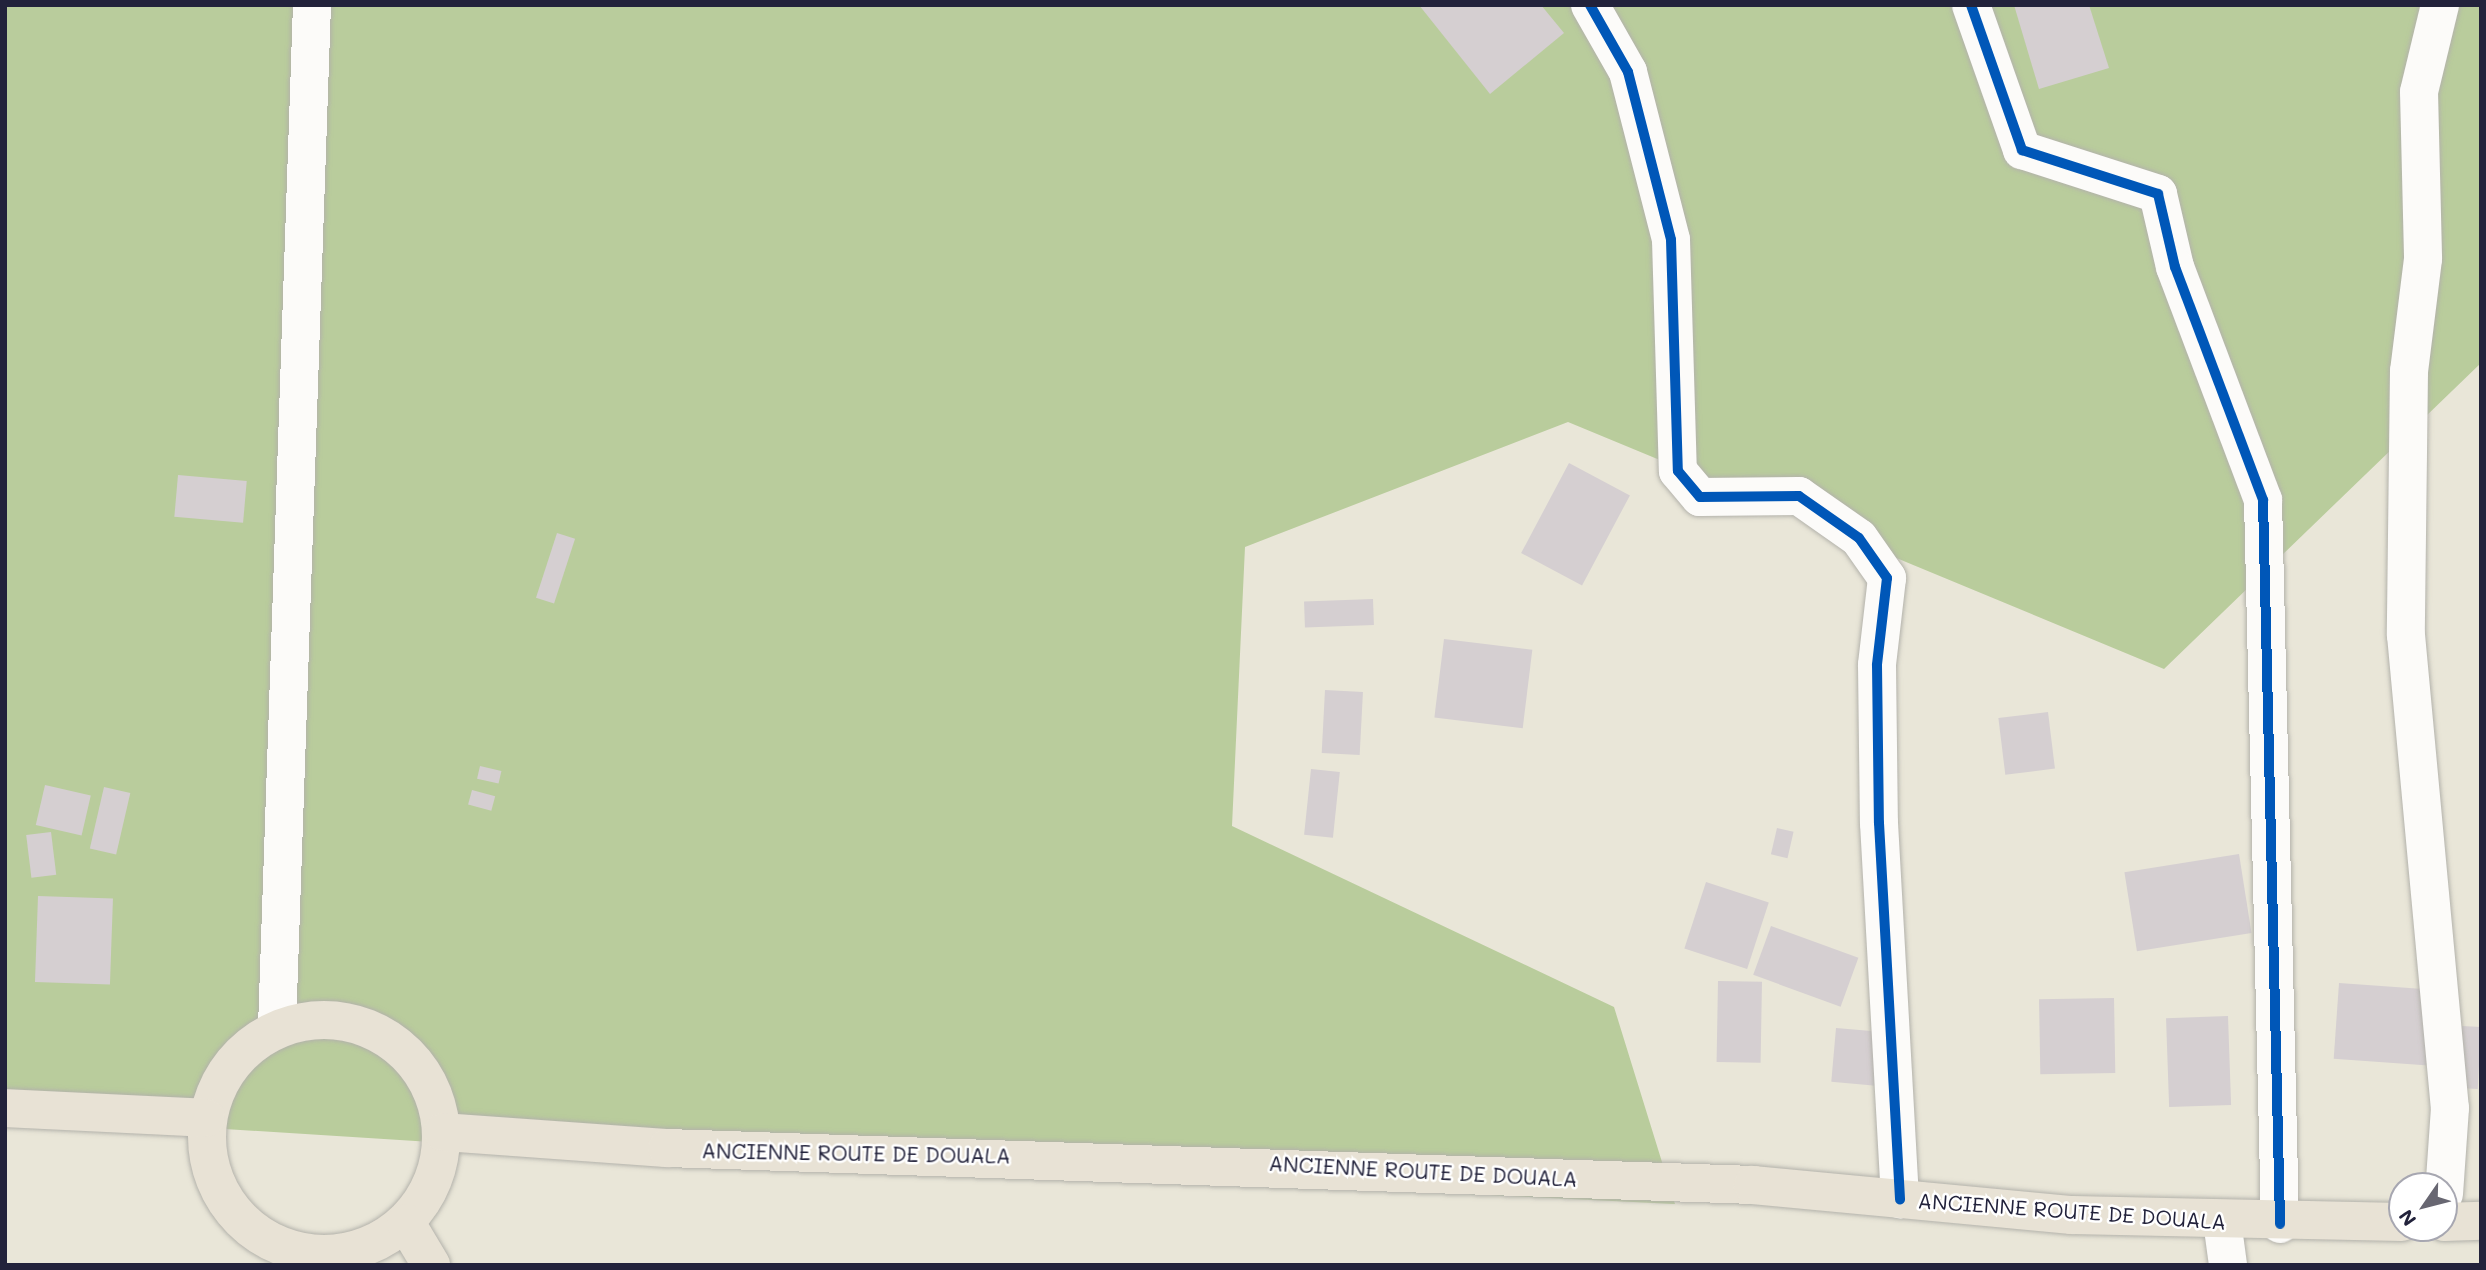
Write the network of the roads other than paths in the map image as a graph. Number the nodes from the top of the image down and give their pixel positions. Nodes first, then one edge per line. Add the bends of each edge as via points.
1 (312, 5) edge
2 (1590, 5) edge
3 (1971, 5) edge
4 (2440, 5) edge
5 (278, 1027) junction
6 (5, 1108) edge
7 (206, 1118) junction
8 (443, 1132) junction
9 (2446, 1172) edge
10 (1900, 1199) junction
11 (2222, 1221) junction
12 (2481, 1221) edge
13 (2388, 1222) edge
14 (2458, 1222) edge
15 (407, 1223) junction
16 (2280, 1224) junction
17 (308, 1259) edge
18 (431, 1265) edge
19 (2228, 1265) edge

1 - 5 street
2 - 10 street via 1628,72 1671,240 1678,471 1700,497 1799,496 1859,538 1887,578 1877,665 1878,824
3 - 16 street via 2022,150 2158,194 2175,267 2263,500
4 - 9 street via 2419,92 2423,259 2409,371 2406,635 2450,1108
5 - 7 highway via 244,1048 219,1079
5 - 8 highway via 334,1018 387,1036 427,1077
6 - 7 highway
7 - 17 highway via 213,1178 248,1229
8 - 10 highway, ANCIENNE ROUTE DE DOUALA via 667,1148 1753,1185
8 - 15 highway via 427,1197
10 - 11 highway, ANCIENNE ROUTE DE DOUALA
11 - 16 highway, ANCIENNE ROUTE DE DOUALA
11 - 19 street
12 - 14 highway
13 - 16 highway, ANCIENNE ROUTE DE DOUALA
15 - 17 highway via 377,1244
15 - 18 highway

